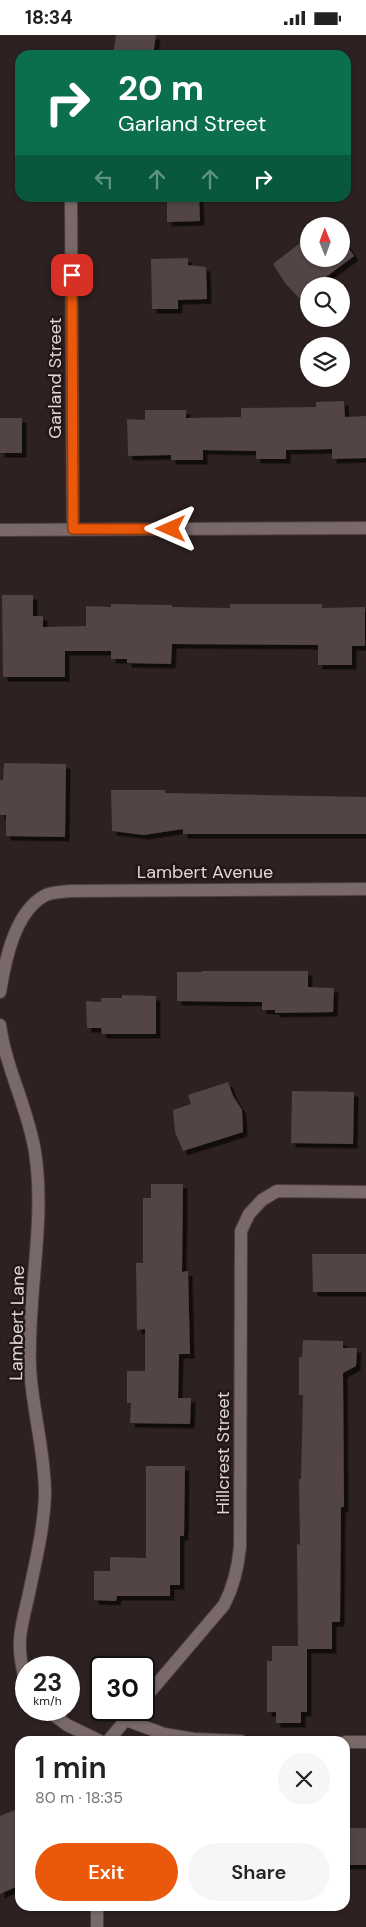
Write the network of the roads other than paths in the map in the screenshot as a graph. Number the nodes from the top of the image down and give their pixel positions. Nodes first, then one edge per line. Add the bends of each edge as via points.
1 (71, 202) edge
2 (366, 528) edge
3 (73, 529) junction
4 (0, 530) edge
5 (366, 889) edge
6 (0, 993) edge
7 (0, 1025) edge
8 (366, 1192) edge
9 (21, 1656) edge
10 (155, 1686) edge
11 (62, 1721) edge
12 (125, 1721) edge
13 (141, 1721) edge
14 (90, 1736) edge
15 (112, 1736) edge
16 (176, 1736) edge
17 (350, 1742) edge
18 (366, 1742) edge
19 (97, 1911) edge
20 (97, 1927) edge

1 - 3 street, Garland Street
2 - 3 street
3 - 4 street
5 - 6 street, Lambert Avenue via 71,891 45,895 31,906 19,925 6,959
7 - 9 street, Lambert Lane via 3,1049 30,1128 36,1172 37,1229 30,1368 45,1495 42,1535 20,1639
8 - 10 street, Hillcrest Street via 277,1191 249,1213 241,1231 240,1547 237,1570 224,1605
11 - 14 street
12 - 15 street
13 - 16 street via 164,1734
17 - 18 street
19 - 20 street

